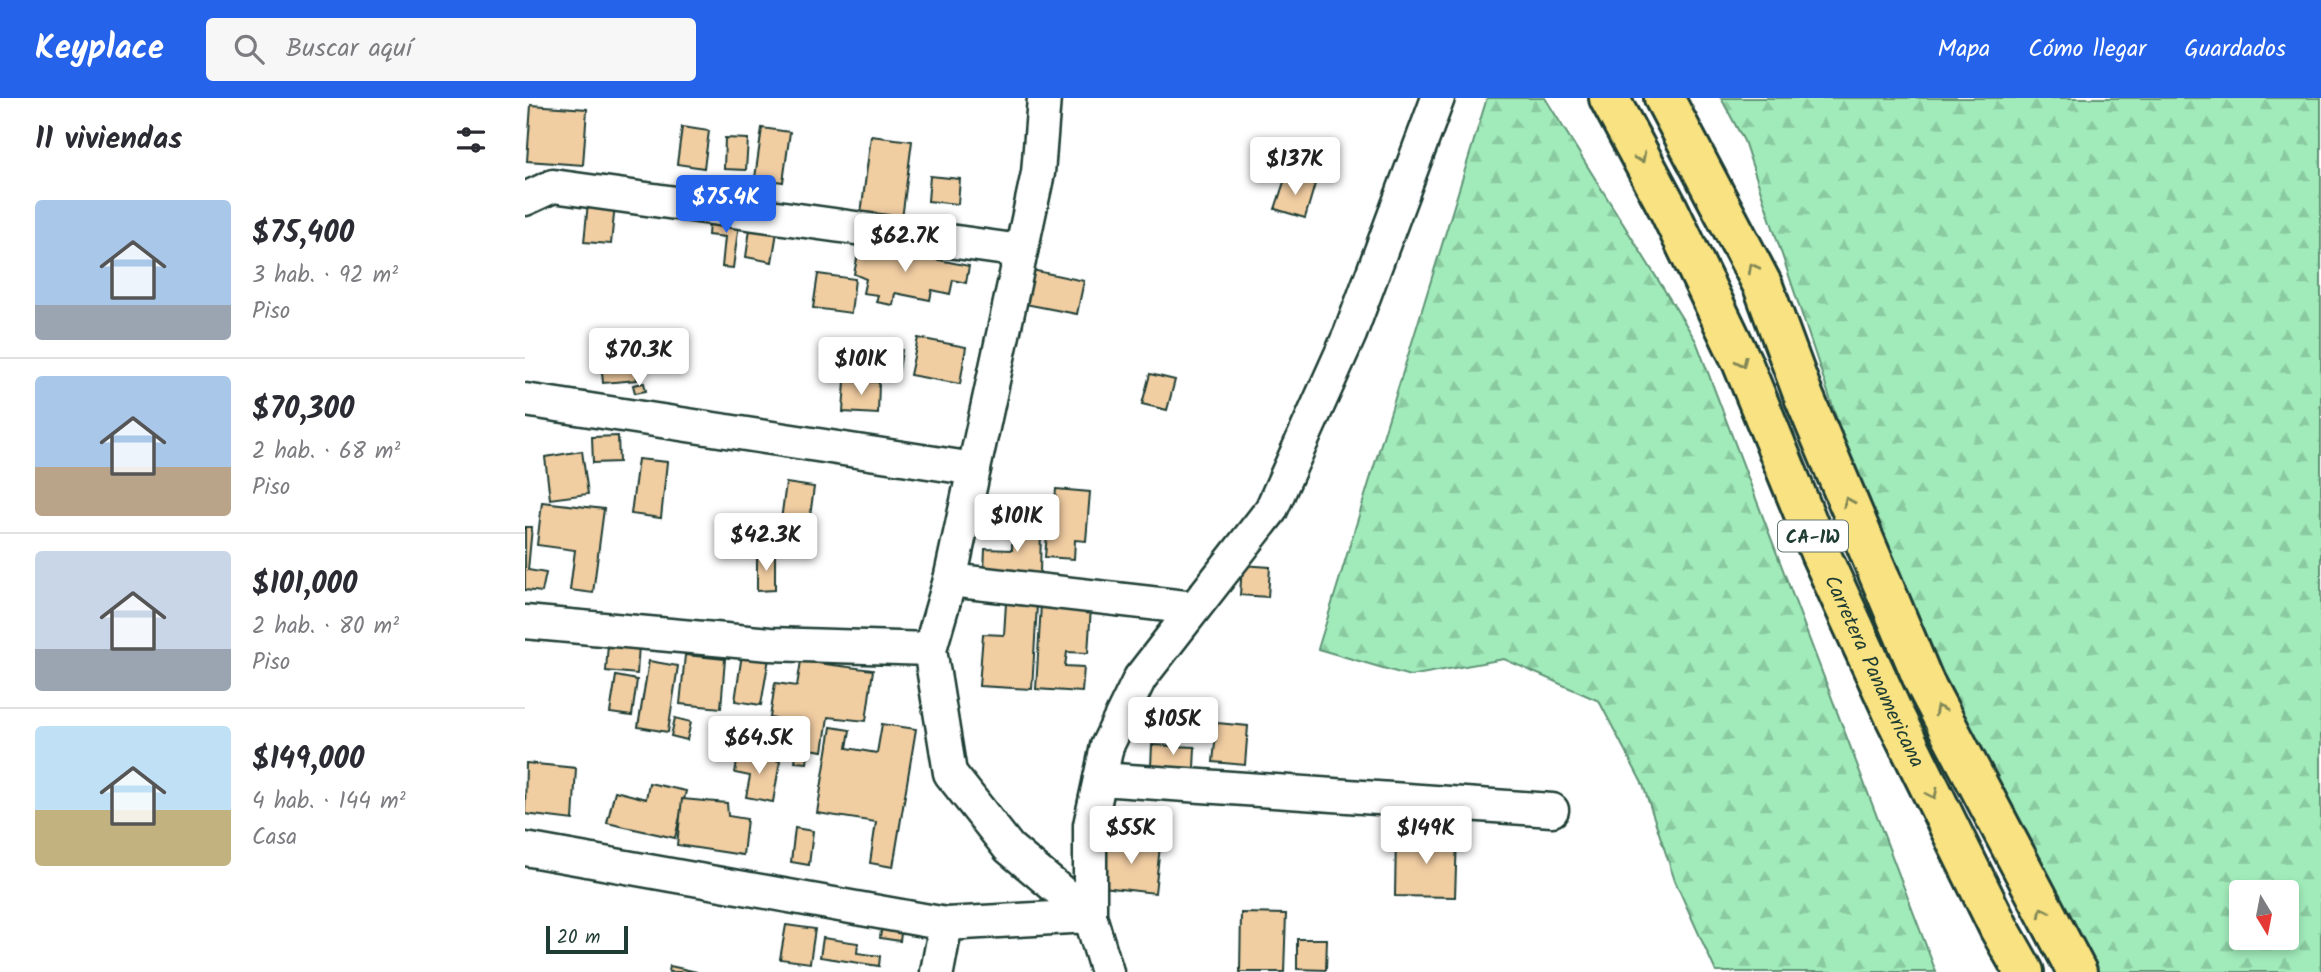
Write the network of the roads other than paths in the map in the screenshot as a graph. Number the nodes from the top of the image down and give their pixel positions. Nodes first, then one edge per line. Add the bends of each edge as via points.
1 (1044, 98) edge
2 (1438, 98) edge
3 (1609, 98) edge
4 (1664, 98) edge
5 (525, 199) edge
6 (1021, 251) junction
7 (525, 400) edge
8 (974, 469) junction
9 (950, 580) junction
10 (1194, 608) junction
11 (525, 622) edge
12 (930, 649) junction
13 (1100, 779) junction
14 (1552, 810) dead end
15 (525, 849) edge
16 (1090, 916) junction
17 (946, 924) junction
18 (937, 972) edge
19 (1107, 972) edge
20 (2024, 972) edge
21 (2077, 972) edge

1 - 6 street via 1038,173
2 - 10 street via 1350,334 1271,510
3 -> 20 highway, Carretera Panamericana / CA-1W via 1737,350 1820,553 1895,717
21 -> 4 highway, Carretera Panamericana / CA-1W via 1924,682 1804,397 1763,286
5 - 6 street via 553,186
6 - 8 street
7 - 8 street
8 - 9 street
9 - 10 street
9 - 12 street
10 - 13 street via 1140,678 1107,746
11 - 12 street via 770,644
12 - 16 street via 950,773 1009,848
13 - 14 street
13 - 16 street via 1090,825
15 - 17 street
16 - 17 street
16 - 19 street
17 - 18 street

